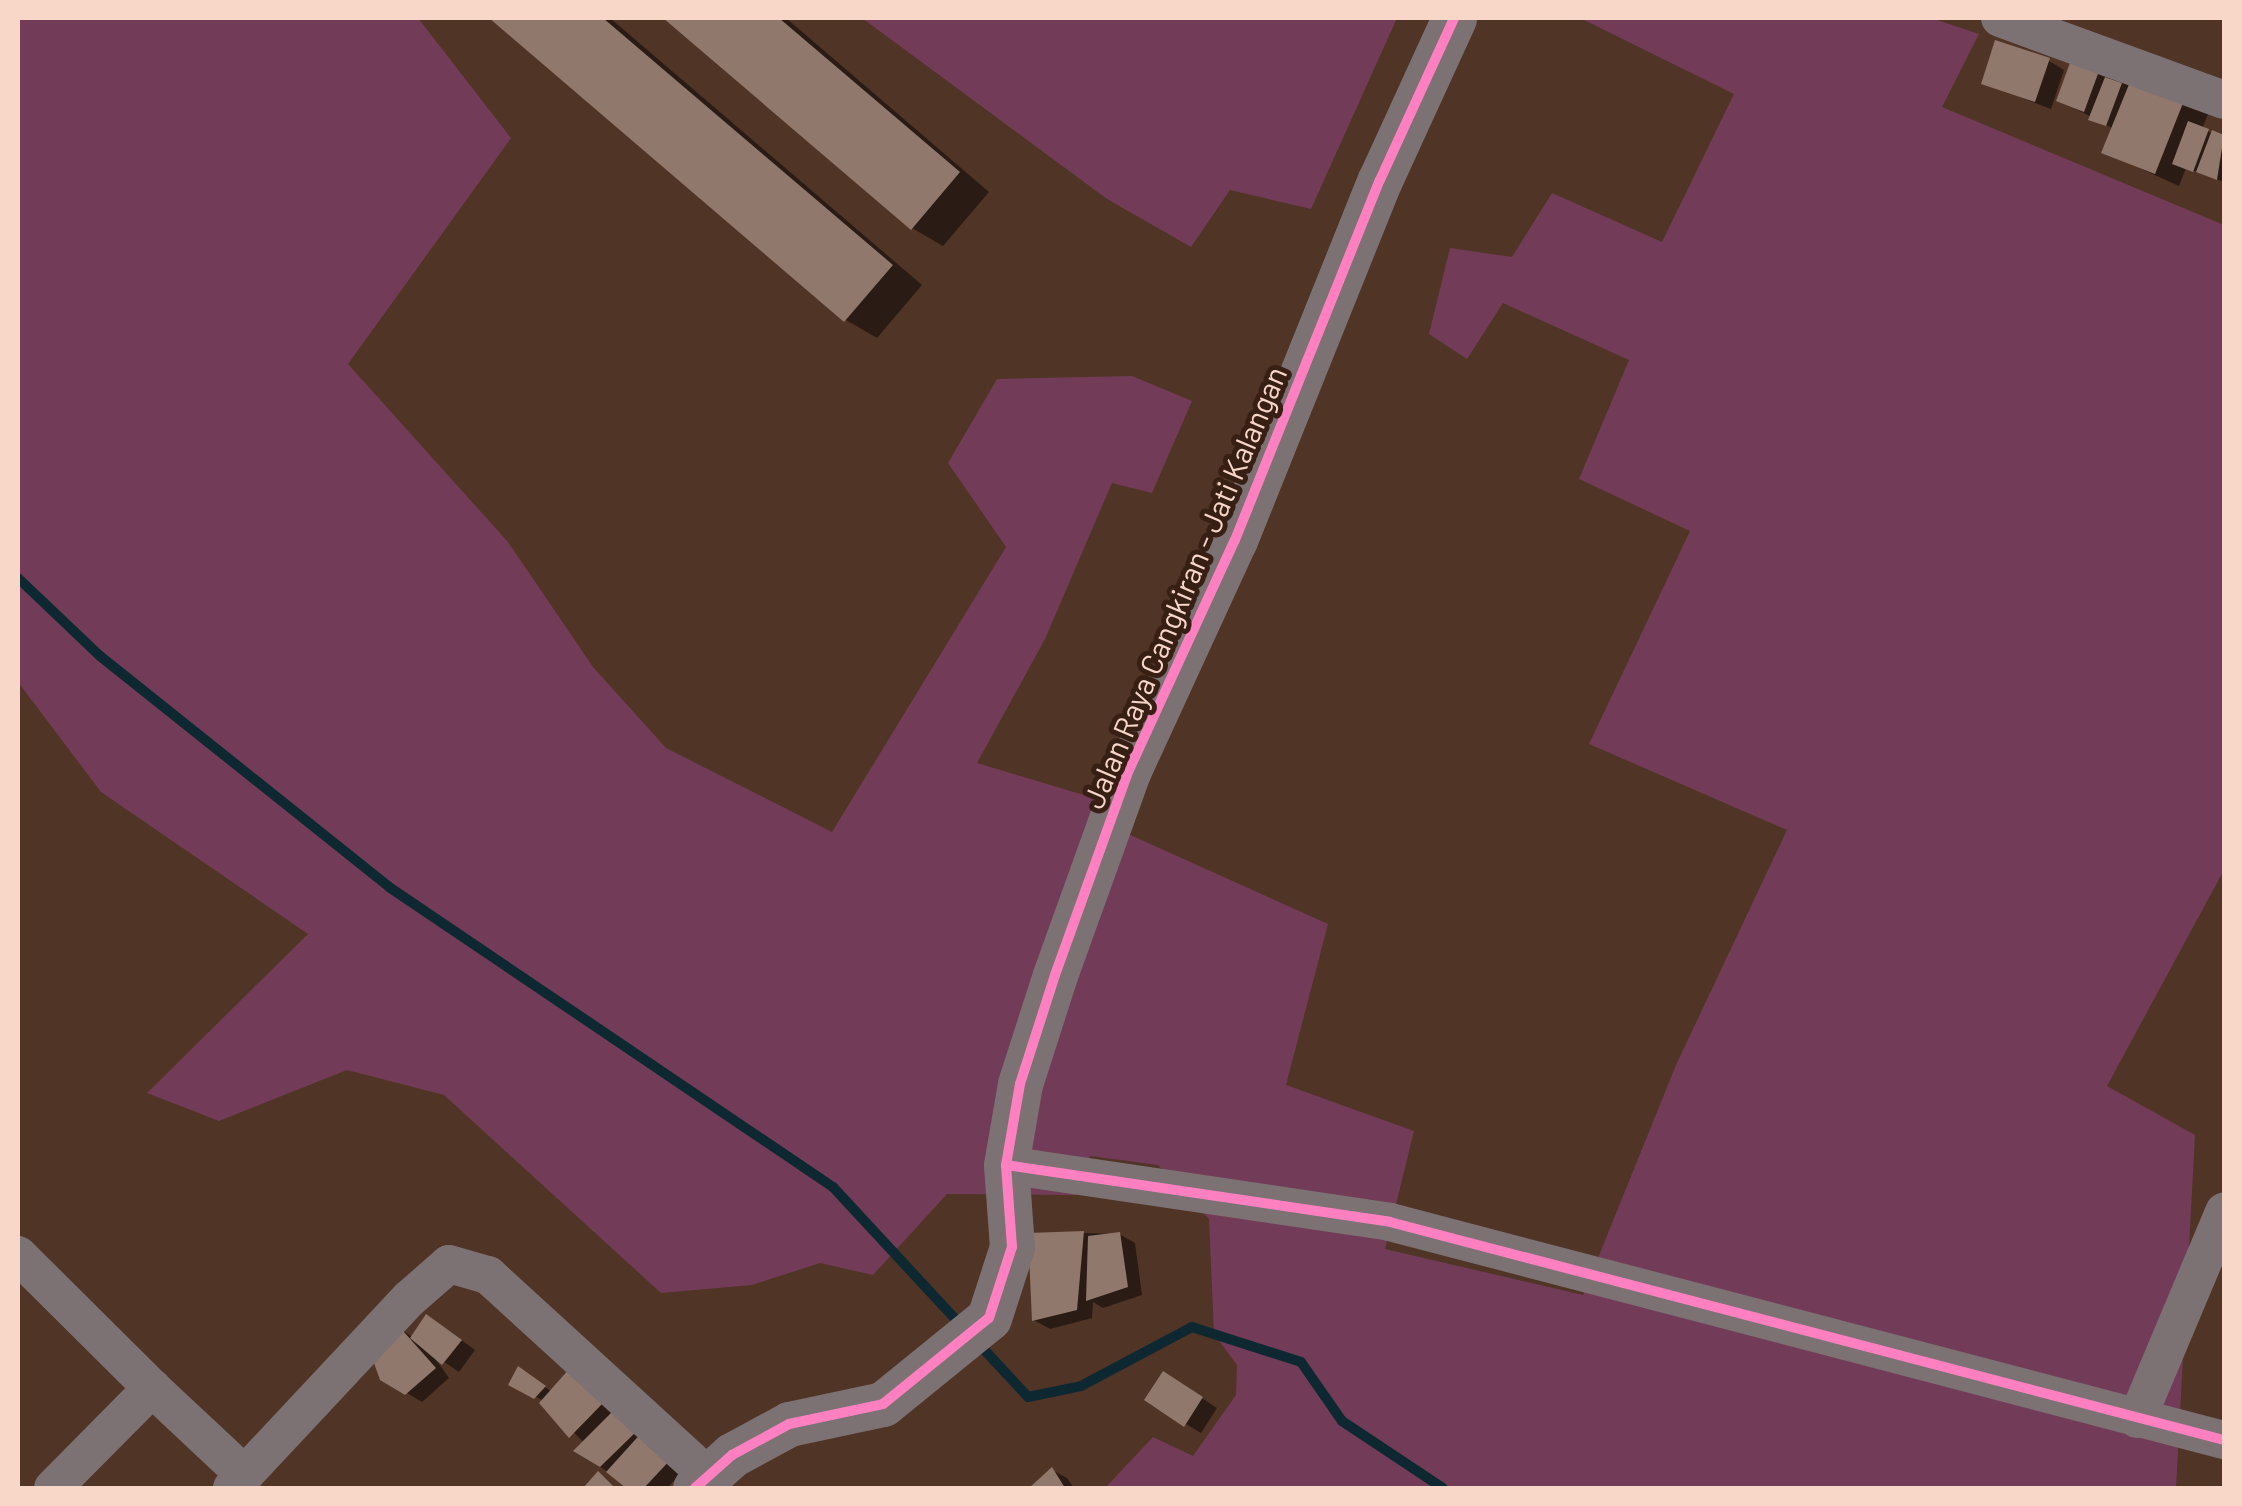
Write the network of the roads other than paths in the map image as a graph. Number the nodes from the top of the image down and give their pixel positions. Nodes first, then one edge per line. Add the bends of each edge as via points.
1 (1454, 18) edge
2 (2000, 18) edge
3 (2224, 100) edge
4 (1006, 1165) junction
5 (2224, 1212) edge
6 (18, 1256) edge
7 (152, 1388) junction
8 (2137, 1419) junction
9 (2224, 1440) edge
10 (252, 1480) edge
11 (701, 1482) edge
12 (53, 1488) edge

1 - 4 street, Jalan Raya Cangkiran - Jati Kalangan via 1380,180 1236,540 1129,770 1020,1084
2 - 3 street
4 - 8 street via 1390,1222 1758,1313 1968,1377
4 - 11 street, Jalan Raya Cangkiran - Jati Kalangan via 1012,1247 989,1318 883,1404 789,1424
5 - 8 street
6 - 7 street
7 - 10 street
7 - 12 street
8 - 9 street
10 - 11 street via 408,1298 450,1264 488,1274

